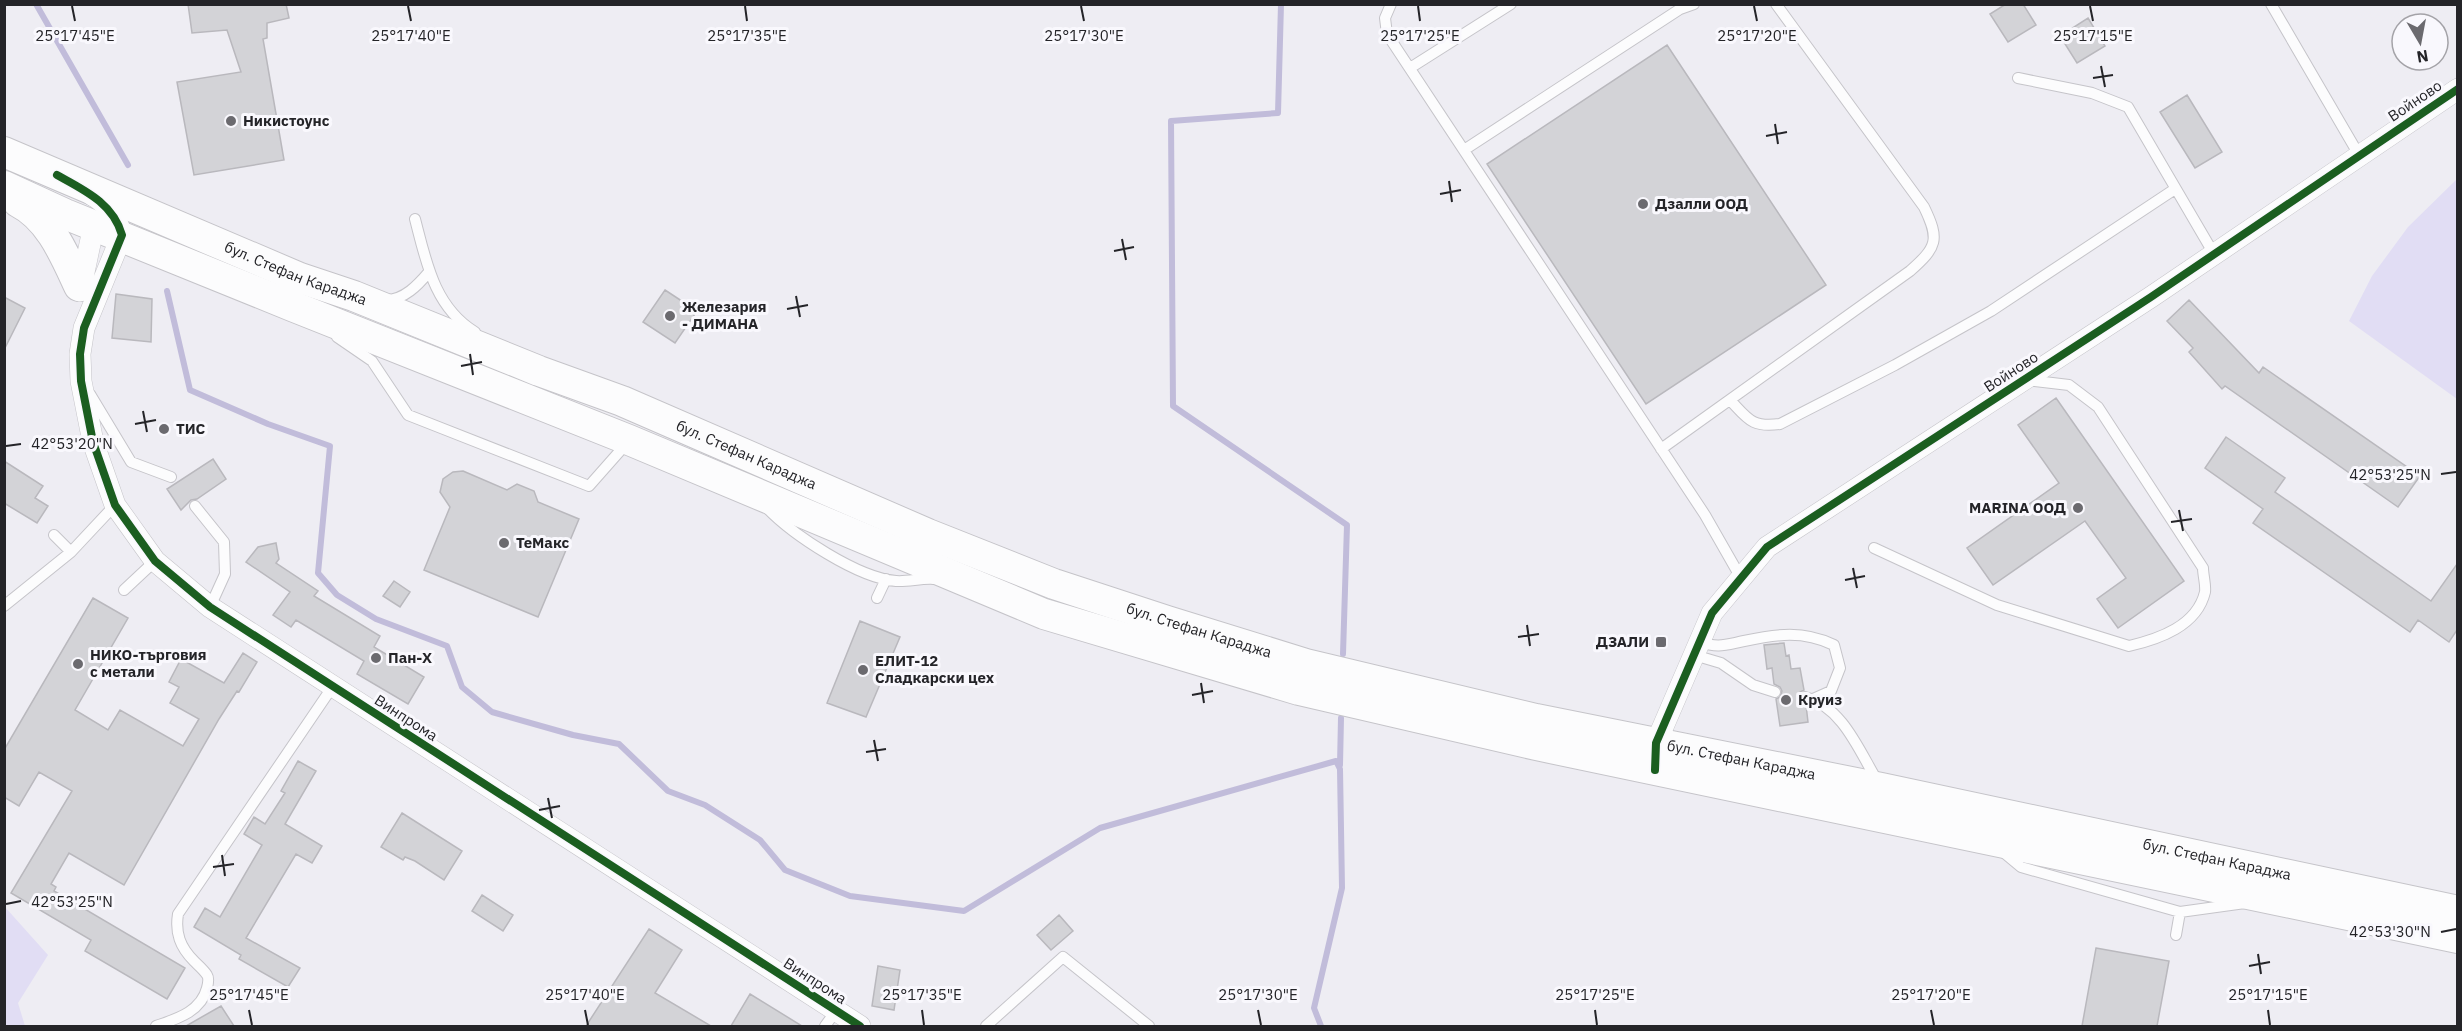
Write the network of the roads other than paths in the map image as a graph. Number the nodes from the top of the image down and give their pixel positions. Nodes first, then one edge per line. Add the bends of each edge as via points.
1 (1391, 4) edge
2 (1511, 4) edge
3 (1694, 4) edge
4 (1776, 4) edge
5 (2271, 4) edge
6 (1410, 68) junction
7 (2018, 78) dead end
8 (2457, 89) edge
9 (1464, 150) junction
10 (4, 152) edge
11 (2359, 155) junction
12 (57, 174) junction
13 (4, 186) edge
14 (2175, 189) junction
15 (4, 195) edge
16 (151, 215) junction
17 (416, 219) dead end
18 (110, 226) junction
19 (2214, 254) junction
20 (429, 272) junction
21 (79, 286) junction
22 (354, 296) junction
23 (292, 306) junction
24 (84, 328) junction
25 (539, 371) junction
26 (2024, 380) junction
27 (81, 381) junction
28 (1730, 400) junction
29 (629, 440) junction
30 (1661, 449) junction
31 (171, 477) dead end
32 (750, 491) junction
33 (115, 505) junction
34 (195, 506) dead end
35 (54, 535) dead end
36 (1874, 548) dead end
37 (71, 552) junction
38 (155, 561) junction
39 (1741, 578) junction
40 (886, 579) junction
41 (964, 580) junction
42 (124, 590) dead end
43 (9, 597) edge
44 (877, 598) dead end
45 (4, 606) edge
46 (210, 607) junction
47 (1696, 649) junction
48 (333, 686) junction
49 (1775, 692) dead end
50 (1656, 757) junction
51 (1881, 788) junction
52 (1989, 840) junction
53 (2276, 898) junction
54 (2457, 910) edge
55 (2180, 912) junction
56 (2176, 935) dead end
57 (2457, 938) edge
58 (830, 1019) edge
59 (156, 1026) edge
60 (860, 1026) edge
61 (986, 1026) edge
62 (1149, 1026) edge

1 - 6 lane via 1385,18 1387,34
2 - 6 lane
3 - 9 lane via 1680,9
4 - 28 lane via 1924,207 1935,230 1930,253 1910,271
5 - 11 lane
6 - 9 lane
7 - 14 lane via 2092,93 2128,107
8 - 11 street, Войново
9 - 30 lane
10 - 12 main road, бул. Стефан Караджа
11 - 19 street, Войново
12 - 16 main road, бул. Стефан Караджа
12 - 18 street via 98,198
13 - 18 main road, бул. Стефан Караджа
14 - 19 lane
14 - 28 lane via 1991,311 1779,424 1752,423
15 - 21 main road via 32,211 45,225
16 - 18 street
16 - 22 main road, бул. Стефан Караджа via 300,278
17 - 20 lane
18 - 21 street
18 - 23 main road, бул. Стефан Караджа
18 - 24 street
19 - 26 street, Войново
20 - 22 lane via 407,294 392,300
20 - 25 lane via 452,314
21 - 24 street
22 - 25 main road, бул. Стефан Караджа
23 - 29 main road, бул. Стефан Караджа
23 - 29 lane via 372,361 408,415 418,419 589,486
24 - 27 street, Винпрома
25 - 50 main road, бул. Стефан Караджа via 622,401 1054,585 1306,664 1536,719
26 - 36 lane via 2069,385 2098,407 2203,568 2205,591 2182,626 2151,641 2129,646 1997,605
26 - 39 street, Войново via 1767,547
27 - 31 lane via 131,462
27 - 33 street, Винпрома via 93,442
28 - 30 lane
29 - 32 main road, бул. Стефан Караджа
30 - 39 lane
32 - 40 lane via 785,527 845,564
32 - 41 main road, бул. Стефан Караджа
33 - 37 lane
33 - 38 street, Винпрома
34 - 46 lane via 224,542 225,574
35 - 37 lane
37 - 43 lane
38 - 42 lane
38 - 46 street, Винпрома
39 - 47 street, Войново via 1712,613
40 - 41 lane
40 - 44 lane
41 - 50 main road, бул. Стефан Караджа via 1044,615 1299,690
43 - 45 lane
46 - 48 street, Винпрома
47 - 49 lane via 1753,685
47 - 50 street, Войново
47 - 51 lane via 1785,635 1815,636 1834,645 1840,668 1831,691 1809,698 1830,708 1842,722
48 - 58 street, Винпрома
48 - 59 lane via 178,914 178,937 186,953 207,975 208,985 205,997 196,1007
50 - 51 main road, бул. Стефан Караджа
50 - 52 main road, бул. Стефан Караджа
51 - 54 main road, бул. Стефан Караджа
52 - 53 main road, бул. Стефан Караджа
52 - 55 lane via 2021,867
53 - 55 lane
53 - 57 main road, бул. Стефан Караджа
55 - 56 lane
58 - 60 street, Винпрома
61 - 62 lane via 1063,957

